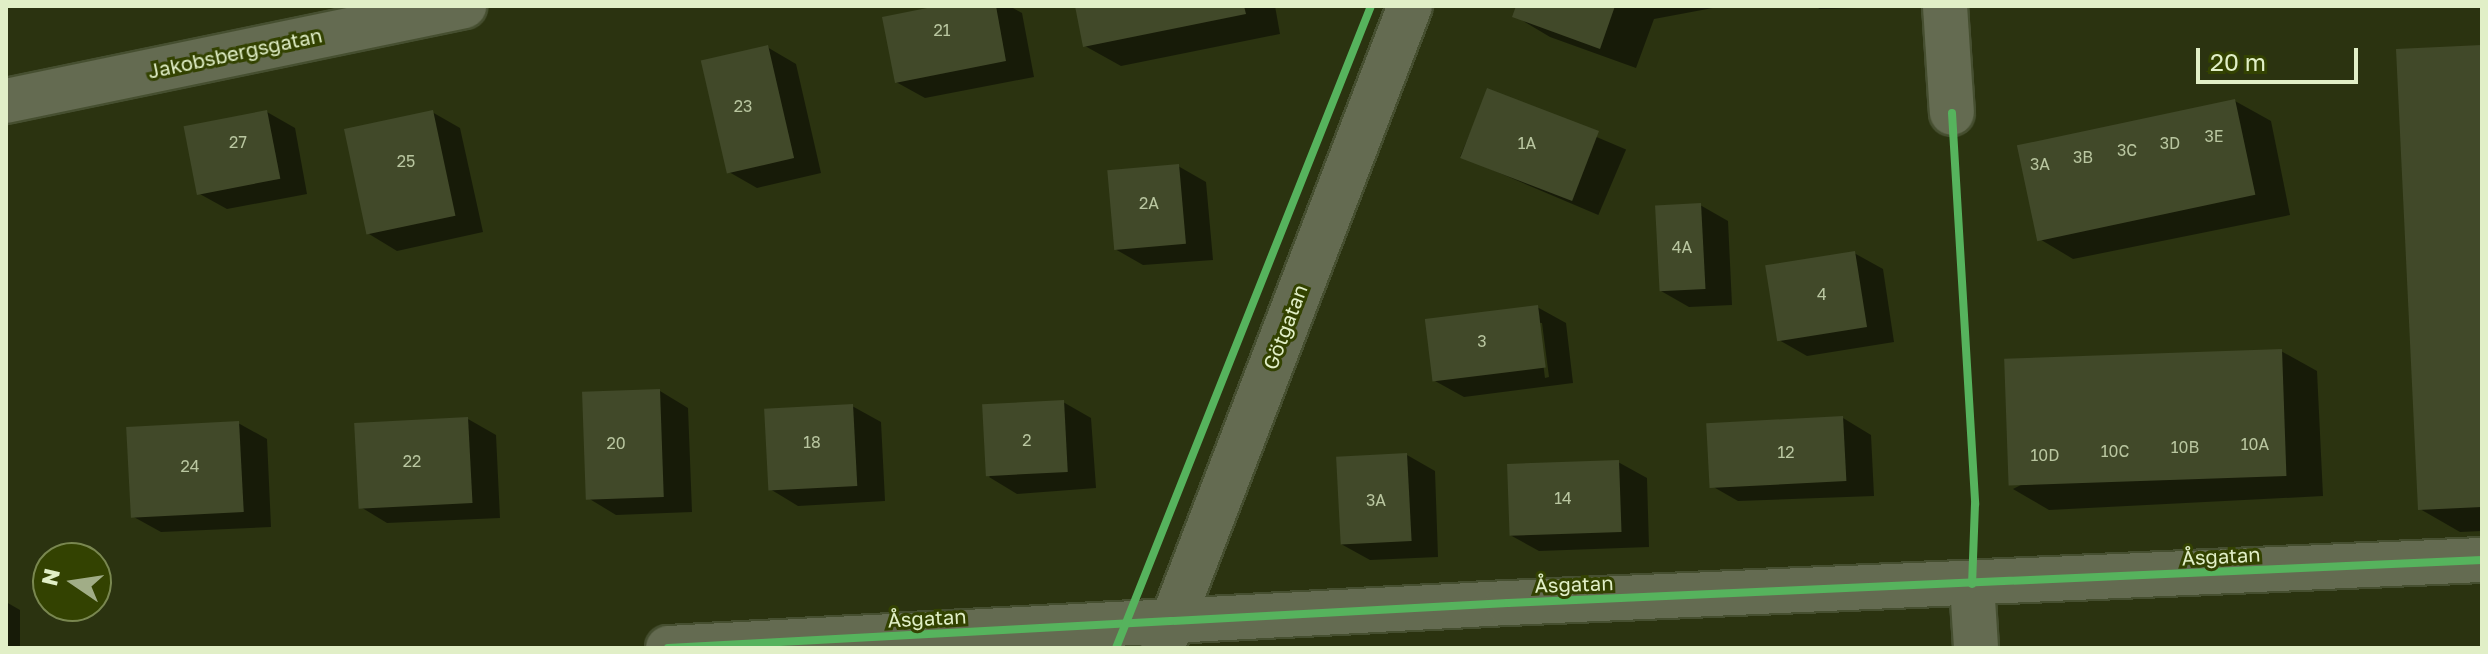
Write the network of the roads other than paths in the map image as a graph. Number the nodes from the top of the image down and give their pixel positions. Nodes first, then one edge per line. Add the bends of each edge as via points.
1 (464, 6) edge
2 (1410, 6) edge
3 (1945, 6) edge
4 (6, 101) edge
5 (1952, 113) dead end
6 (2482, 560) edge
7 (1972, 584) junction
8 (1168, 635) edge
9 (668, 648) edge
10 (1976, 648) edge

1 - 4 street, Jakobsbergsgatan
2 - 8 street, Götgatan
3 - 5 street
6 - 7 street, Åsgatan
7 - 8 street, Åsgatan
7 - 10 street
8 - 9 street, Åsgatan

